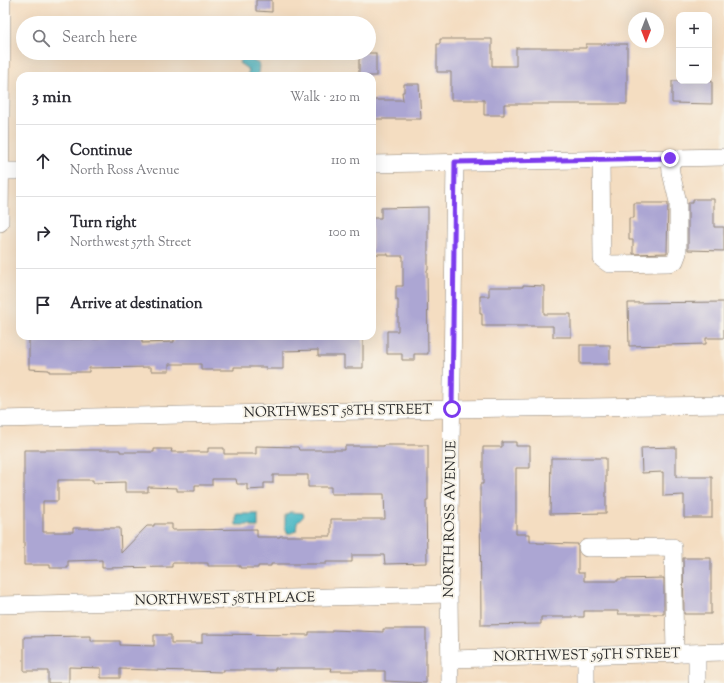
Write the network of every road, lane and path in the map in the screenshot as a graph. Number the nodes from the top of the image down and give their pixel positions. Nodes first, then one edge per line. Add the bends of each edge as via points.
1 (2, 0) edge
2 (670, 158) junction
3 (724, 158) edge
4 (601, 160) junction
5 (455, 162) junction
6 (376, 164) edge
7 (0, 171) edge
8 (16, 171) edge
9 (0, 223) edge
10 (724, 405) edge
11 (452, 409) junction
12 (0, 419) edge
13 (587, 548) dead end
14 (449, 594) junction
15 (0, 605) edge
16 (724, 652) edge
17 (697, 653) junction
18 (675, 654) junction
19 (586, 656) junction
20 (450, 659) junction
21 (697, 681) dead end
22 (450, 683) edge
23 (586, 683) edge

1 - 7 street
2 - 3 street
2 - 4 street
2 - 4 street via 678,202 678,253 675,260 669,263 609,264 602,259
4 - 5 street
5 - 6 street
5 - 11 street, NORTH ROSS AVENUE
7 - 8 street
7 - 9 street
10 - 11 street, NORTHWEST 58TH STREET
11 - 12 street, NORTHWEST 58TH STREET
11 - 14 street, NORTH ROSS AVENUE
13 - 18 street via 673,548
14 - 15 street, NORTHWEST 58TH PLACE
14 - 20 street, NORTH ROSS AVENUE
16 - 17 street, NORTHWEST 59TH STREET
17 - 18 street, NORTHWEST 59TH STREET
17 - 21 street
18 - 19 street, NORTHWEST 59TH STREET
19 - 20 street, NORTHWEST 59TH STREET
19 - 23 street
20 - 22 street, NORTH ROSS AVENUE

